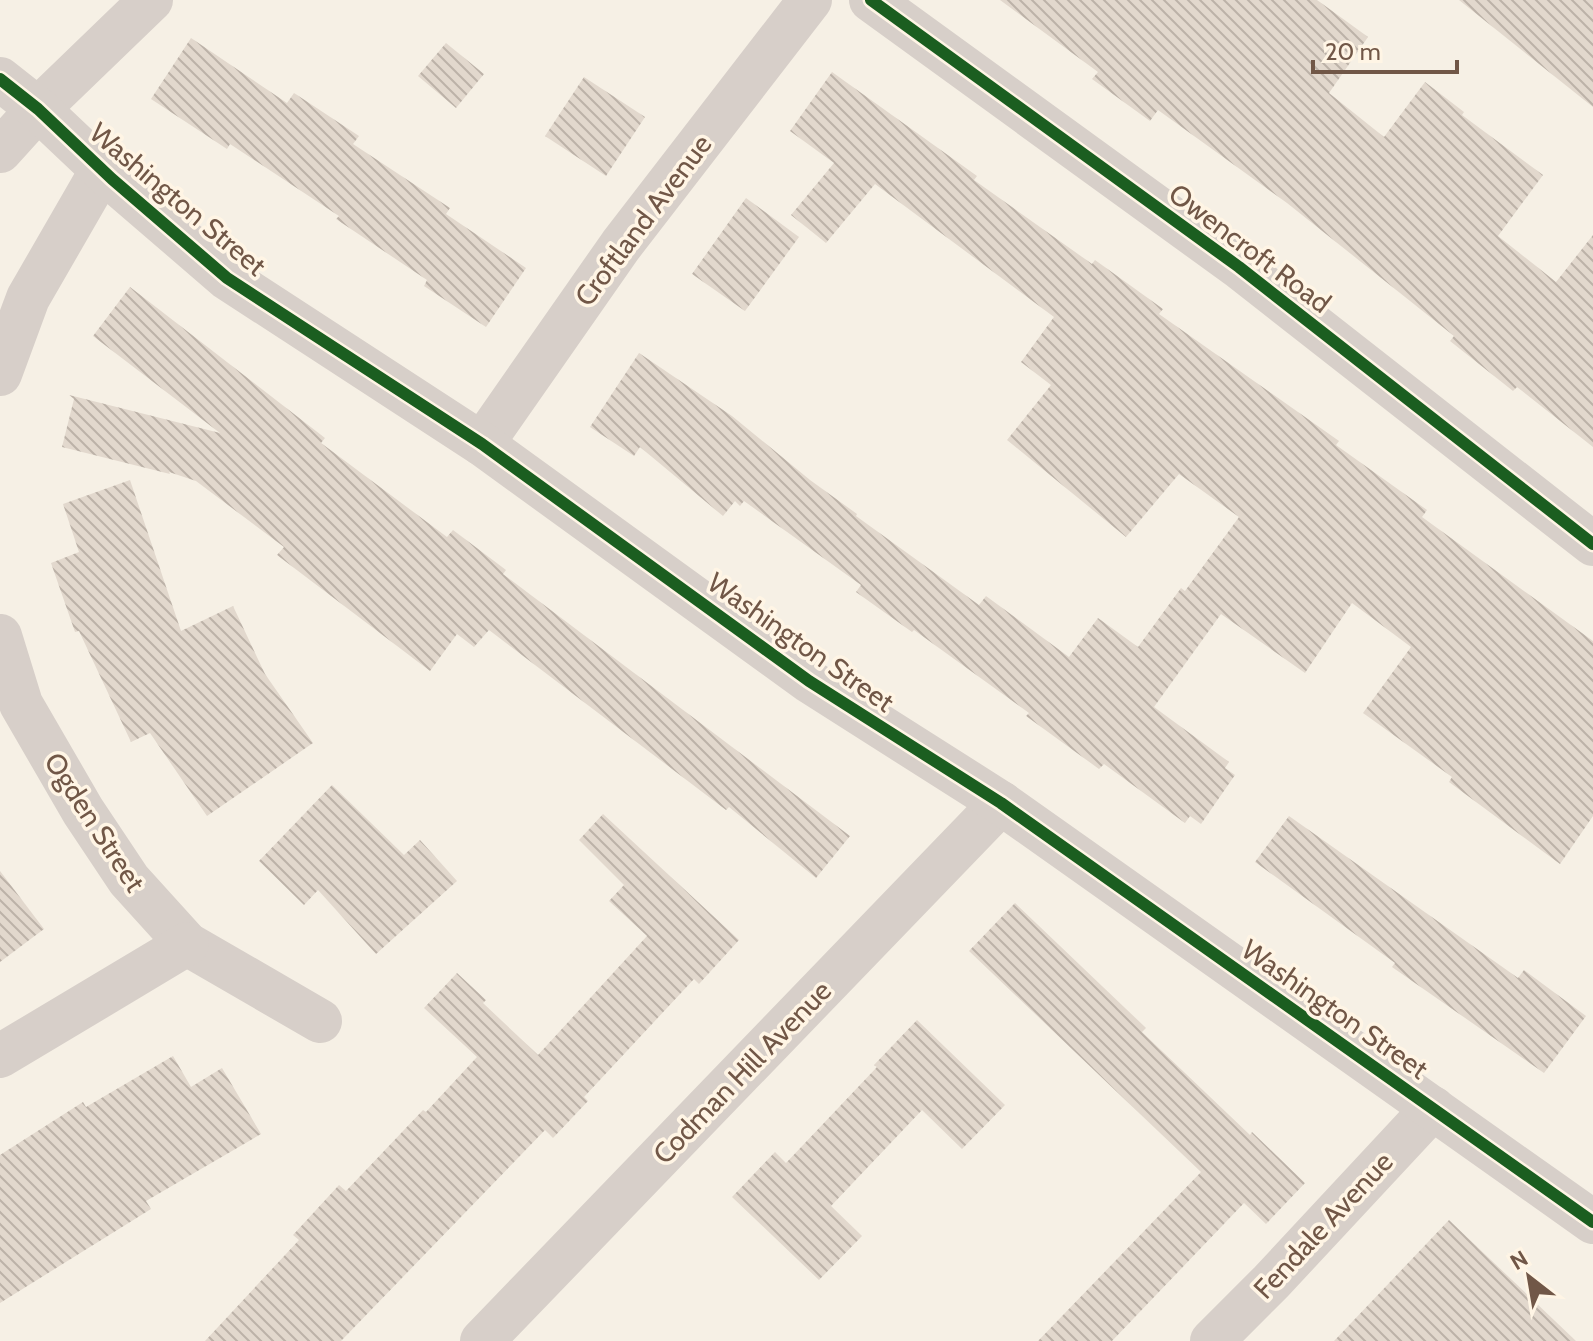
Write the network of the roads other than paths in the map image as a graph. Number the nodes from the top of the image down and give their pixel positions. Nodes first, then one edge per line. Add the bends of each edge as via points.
1 (151, 0) edge
2 (810, 0) edge
3 (871, 0) edge
4 (0, 79) edge
5 (38, 109) junction
6 (0, 151) edge
7 (103, 168) junction
8 (0, 374) edge
9 (482, 444) junction
10 (1593, 544) edge
11 (0, 636) edge
12 (1001, 803) junction
13 (187, 944) junction
14 (320, 1021) dead end
15 (0, 1056) edge
16 (1433, 1108) junction
17 (1593, 1222) edge
18 (482, 1341) edge
19 (1212, 1341) edge

1 - 5 street
2 - 9 street, Croftland Avenue via 621,245
3 - 10 street, Owencroft Road via 1239,267
4 - 5 street, Washington Street
5 - 6 street
5 - 7 street, Washington Street
7 - 8 street via 28,298
7 - 9 street, Washington Street via 227,278
9 - 12 street, Washington Street via 809,681
11 - 13 street, Ogden Street via 21,704 83,811 129,880
12 - 16 street, Washington Street
12 - 18 street, Codman Hill Avenue
13 - 14 street, Ogden Street
13 - 15 street
16 - 17 street, Washington Street
16 - 19 street, Fendale Avenue

